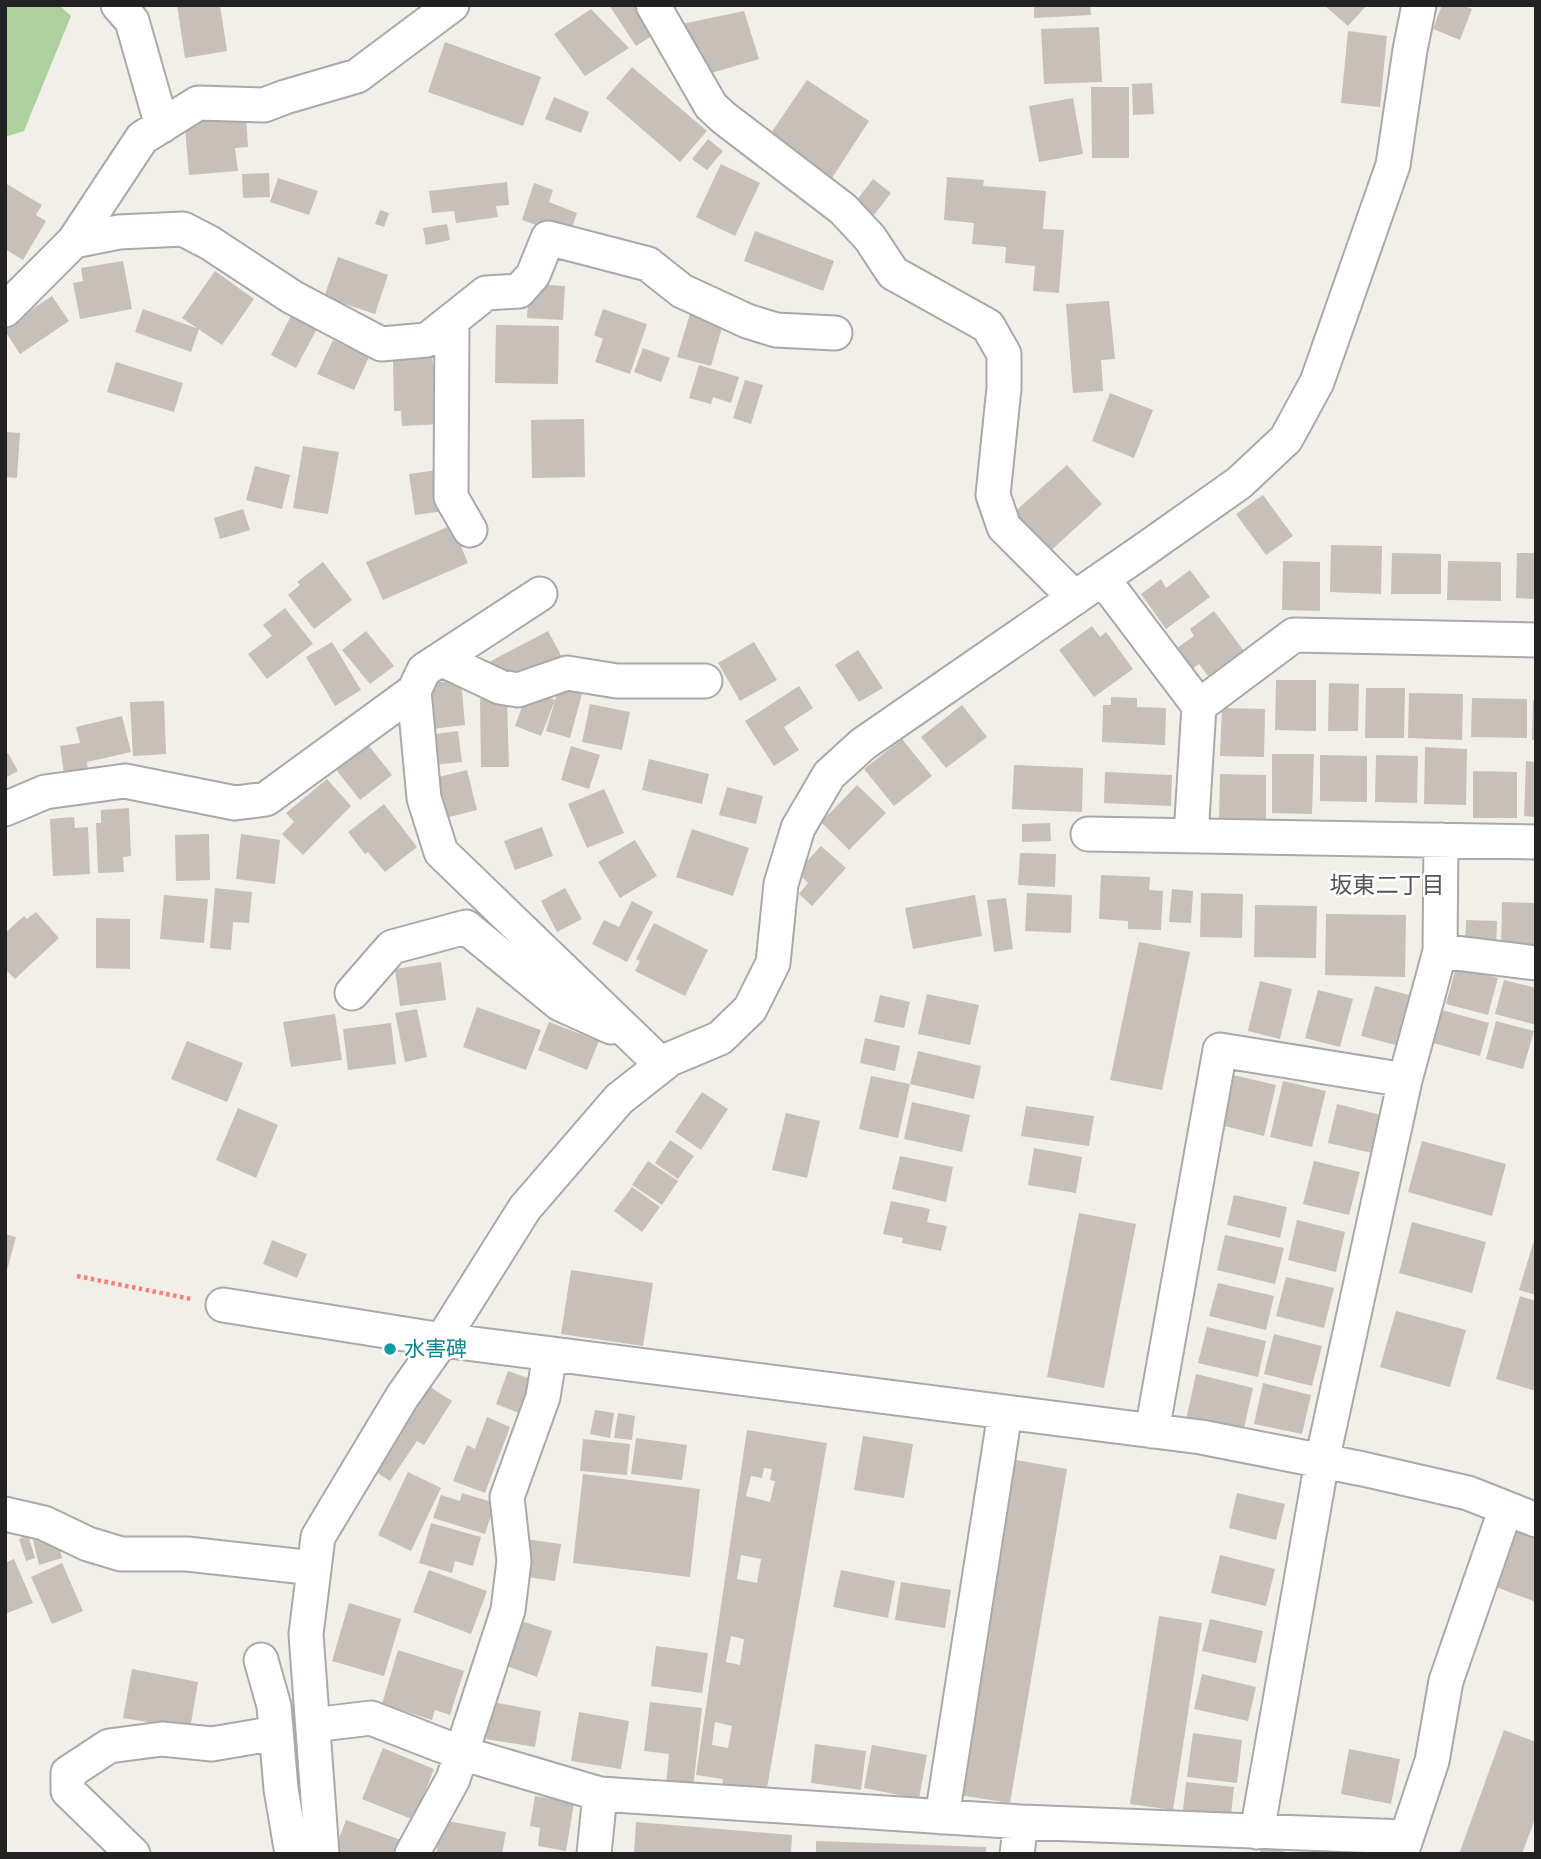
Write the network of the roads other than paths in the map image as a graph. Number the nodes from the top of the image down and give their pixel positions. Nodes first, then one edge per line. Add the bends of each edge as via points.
1 (118, 5) edge
2 (452, 5) edge
3 (653, 5) edge
4 (1419, 5) edge
5 (162, 126) junction
6 (74, 241) junction
7 (5, 310) edge
8 (452, 320) junction
9 (835, 333) dead end
10 (470, 530) dead end
11 (1103, 579) junction
12 (540, 594) dead end
13 (1075, 598) junction
14 (1536, 640) edge
15 (440, 659) junction
16 (705, 681) dead end
17 (414, 691) junction
18 (1199, 706) junction
19 (5, 809) edge
20 (1088, 834) dead end
21 (1191, 836) junction
22 (1441, 841) junction
23 (1536, 842) edge
24 (1440, 951) junction
25 (1536, 963) edge
26 (352, 993) dead end
27 (633, 1037) junction
28 (662, 1065) junction
29 (1405, 1080) junction
30 (223, 1305) road end
31 (442, 1340) junction
32 (550, 1354) junction
33 (1005, 1413) junction
34 (1152, 1431) junction
35 (1322, 1461) junction
36 (5, 1514) edge
37 (1521, 1514) edge
38 (314, 1568) junction
39 (261, 1660) dead end
40 (313, 1725) junction
41 (276, 1733) junction
42 (461, 1753) junction
43 (600, 1794) junction
44 (942, 1817) junction
45 (1257, 1832) junction
46 (1019, 1838) edge
47 (1403, 1846) edge
48 (133, 1854) edge
49 (292, 1854) edge
50 (322, 1854) edge
51 (412, 1854) edge
52 (594, 1854) edge

1 - 5 street via 132,22
2 - 5 street via 357,76 264,105 198,103
3 - 13 street via 711,106 723,118 843,209 893,273 988,326 1004,355 993,495 1004,527
4 - 11 street via 1393,165 1317,382 1286,439 1239,483
5 - 6 street via 142,138
6 - 7 street
6 - 8 street via 119,232 183,229 292,297 381,344 427,340
8 - 9 street via 486,293 519,291 533,275 548,238 648,264 682,290 747,321 776,330
8 - 10 street via 451,497
11 - 13 street
11 - 18 street
12 - 15 street
13 - 28 street via 863,744 829,775 798,828 780,884 773,963 750,1009 720,1038
14 - 18 street via 1294,635
15 - 16 street via 500,687 518,690 567,673 617,681
15 - 17 street via 424,670
17 - 19 street via 266,799 235,803 125,781 45,792
17 - 27 street via 424,798 441,852
18 - 21 street
20 - 21 street
21 - 22 street
22 - 23 street
22 - 24 street
24 - 25 street
24 - 29 street
26 - 27 street via 392,947 466,927 560,1004
27 - 28 street
28 - 31 street via 619,1099 525,1208
29 - 34 street via 1220,1050
29 - 35 street
30 - 31 street
31 - 32 street
31 - 38 street via 318,1537
32 - 33 street
32 - 42 street via 543,1397 507,1497 514,1561 508,1610
33 - 34 street
33 - 44 street
34 - 35 street
35 - 37 street via 1468,1493
35 - 45 street
36 - 38 street via 44,1523 121,1555 187,1554
37 - 47 street via 1446,1681 1432,1761
38 - 40 street via 306,1634
39 - 41 street
40 - 42 street via 371,1718
40 - 50 street
41 - 48 street via 212,1744 162,1739 109,1746 68,1773 68,1791
41 - 49 street
42 - 43 street
42 - 51 street via 453,1779
43 - 44 street
43 - 52 street
44 - 46 street
45 - 46 street
45 - 47 street

